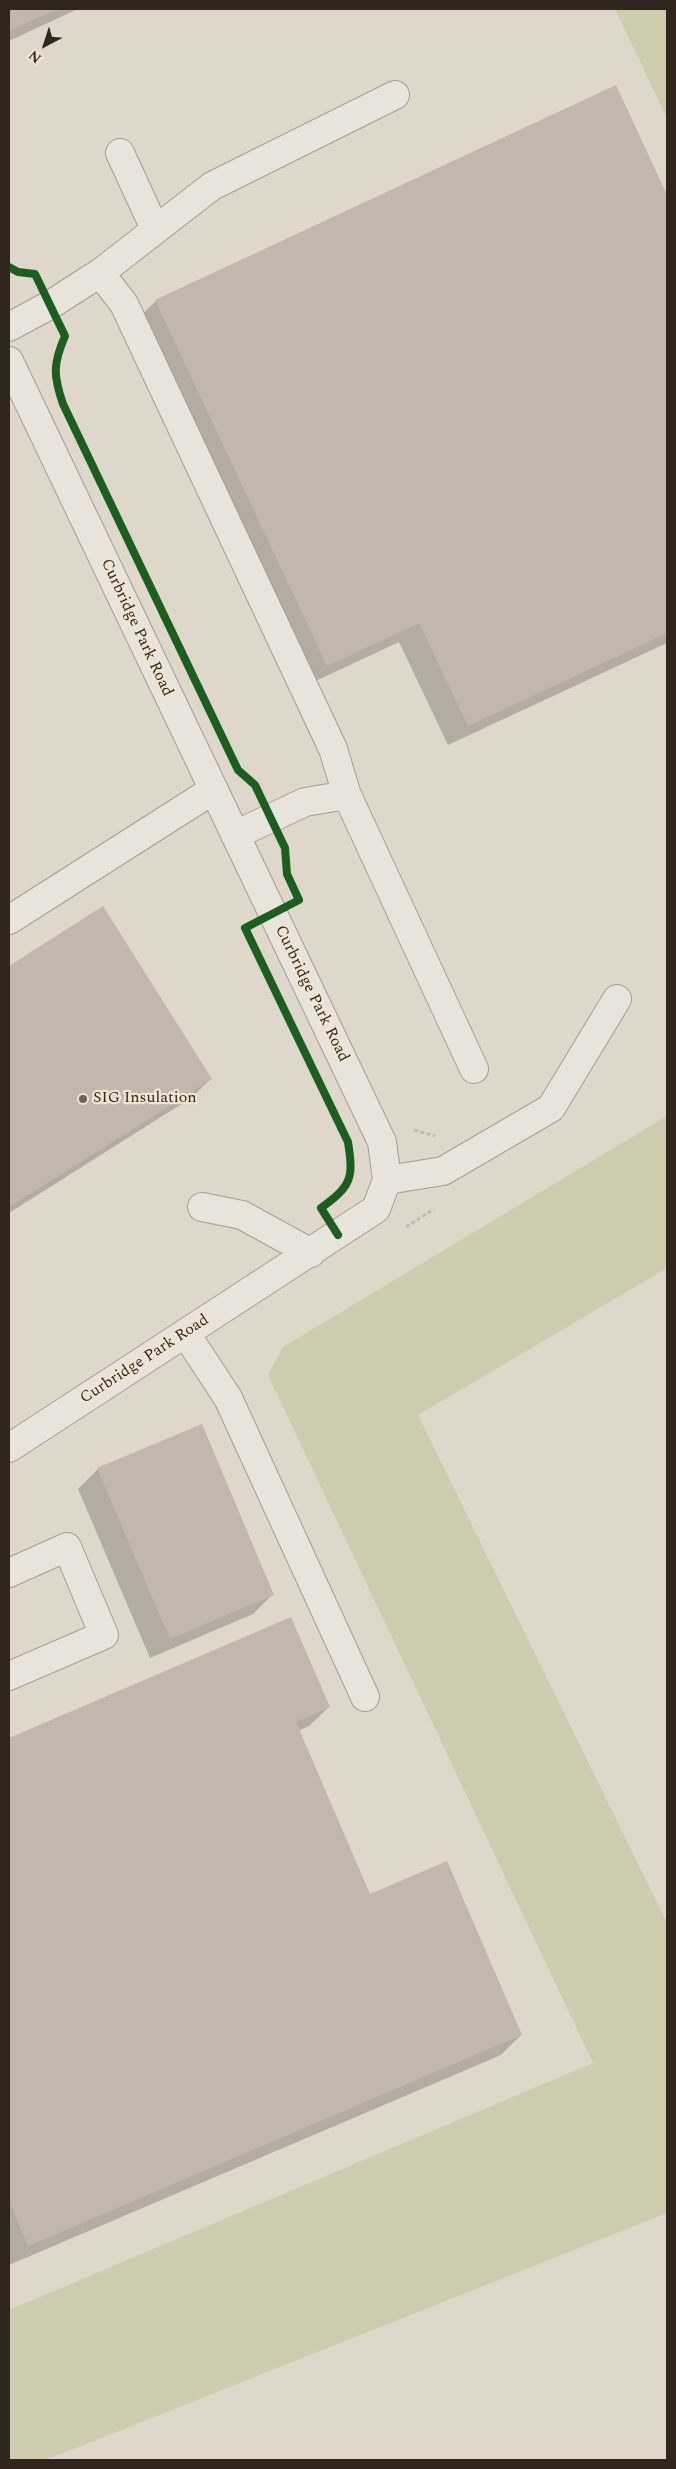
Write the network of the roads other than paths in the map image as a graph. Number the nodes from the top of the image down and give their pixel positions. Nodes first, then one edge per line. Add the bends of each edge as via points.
1 (395, 95) dead end
2 (120, 153) dead end
3 (155, 229) junction
4 (100, 273) junction
5 (9, 327) edge
6 (9, 361) edge
7 (213, 790) junction
8 (347, 795) junction
9 (235, 835) junction
10 (9, 920) edge
11 (617, 999) dead end
12 (474, 1070) dead end
13 (387, 1180) junction
14 (202, 1208) dead end
15 (311, 1253) junction
16 (186, 1334) junction
17 (9, 1448) edge
18 (9, 1573) edge
19 (9, 1676) edge
20 (365, 1697) dead end

1 - 3 lane via 212,186
2 - 3 lane
3 - 4 lane
4 - 5 lane
4 - 8 lane via 124,304 333,750
6 - 7 lane, Curbridge Park Road
7 - 9 lane, Curbridge Park Road
7 - 10 lane
8 - 9 lane via 305,802
8 - 12 lane
9 - 13 lane, Curbridge Park Road via 382,1142
11 - 13 lane via 551,1108 443,1171
13 - 15 lane, Curbridge Park Road via 376,1209
14 - 15 lane via 242,1215
15 - 16 lane, Curbridge Park Road
16 - 17 lane, Curbridge Park Road
16 - 20 lane via 228,1398
18 - 19 lane via 67,1547 104,1635

